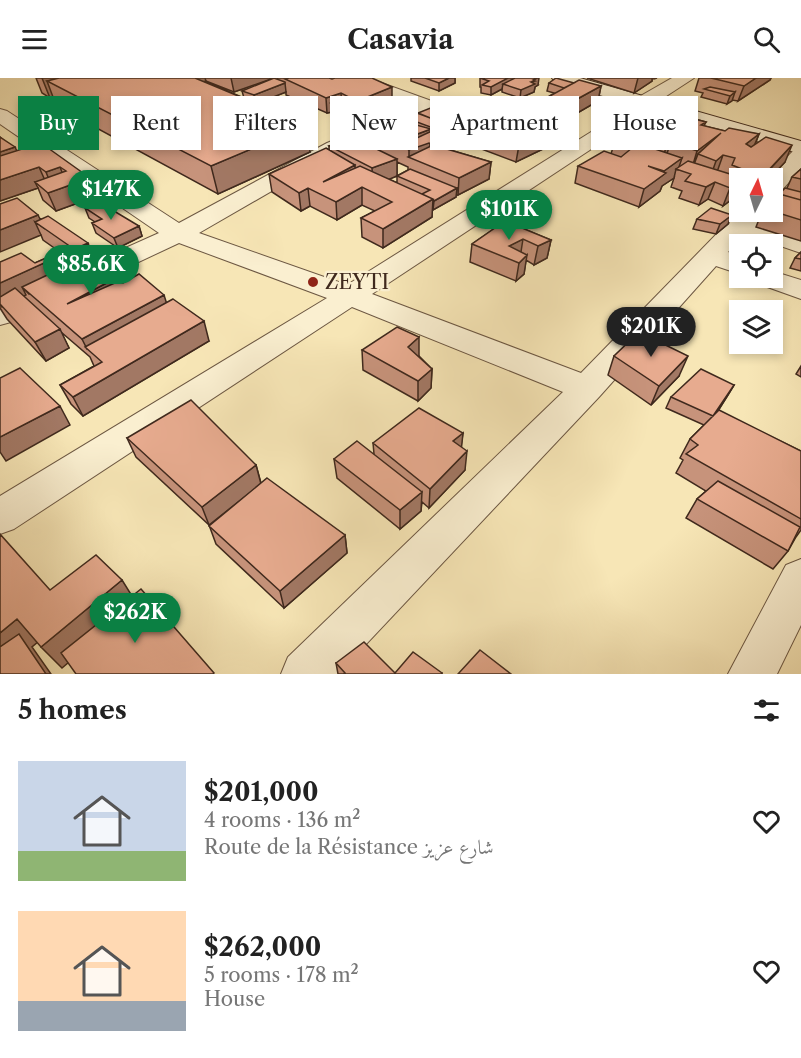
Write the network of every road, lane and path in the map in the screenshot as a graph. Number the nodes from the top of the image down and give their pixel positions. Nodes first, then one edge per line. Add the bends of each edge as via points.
1 (352, 78) edge
2 (561, 78) edge
3 (686, 78) edge
4 (623, 96) edge
5 (654, 96) edge
6 (430, 106) edge
7 (430, 108) edge
8 (0, 115) edge
9 (698, 118) edge
10 (591, 133) edge
11 (801, 148) edge
12 (801, 156) edge
13 (783, 176) edge
14 (741, 222) edge
15 (753, 222) edge
16 (178, 234) junction
17 (801, 245) edge
18 (711, 255) junction
19 (729, 262) edge
20 (783, 283) edge
21 (801, 290) edge
22 (350, 296) junction
23 (0, 315) edge
24 (587, 388) junction
25 (0, 517) edge
26 (801, 579) edge
27 (305, 674) edge
28 (752, 674) edge

1 - 6 street
2 - 4 street
3 - 5 street
7 - 16 street via 323,142
8 - 16 street
9 - 11 street
10 - 22 street
12 - 13 street
14 - 18 street
15 - 17 street
16 - 22 street
16 - 23 street
18 - 19 street
18 - 24 street
20 - 21 street
22 - 24 street
22 - 25 street
24 - 27 street
26 - 28 street

